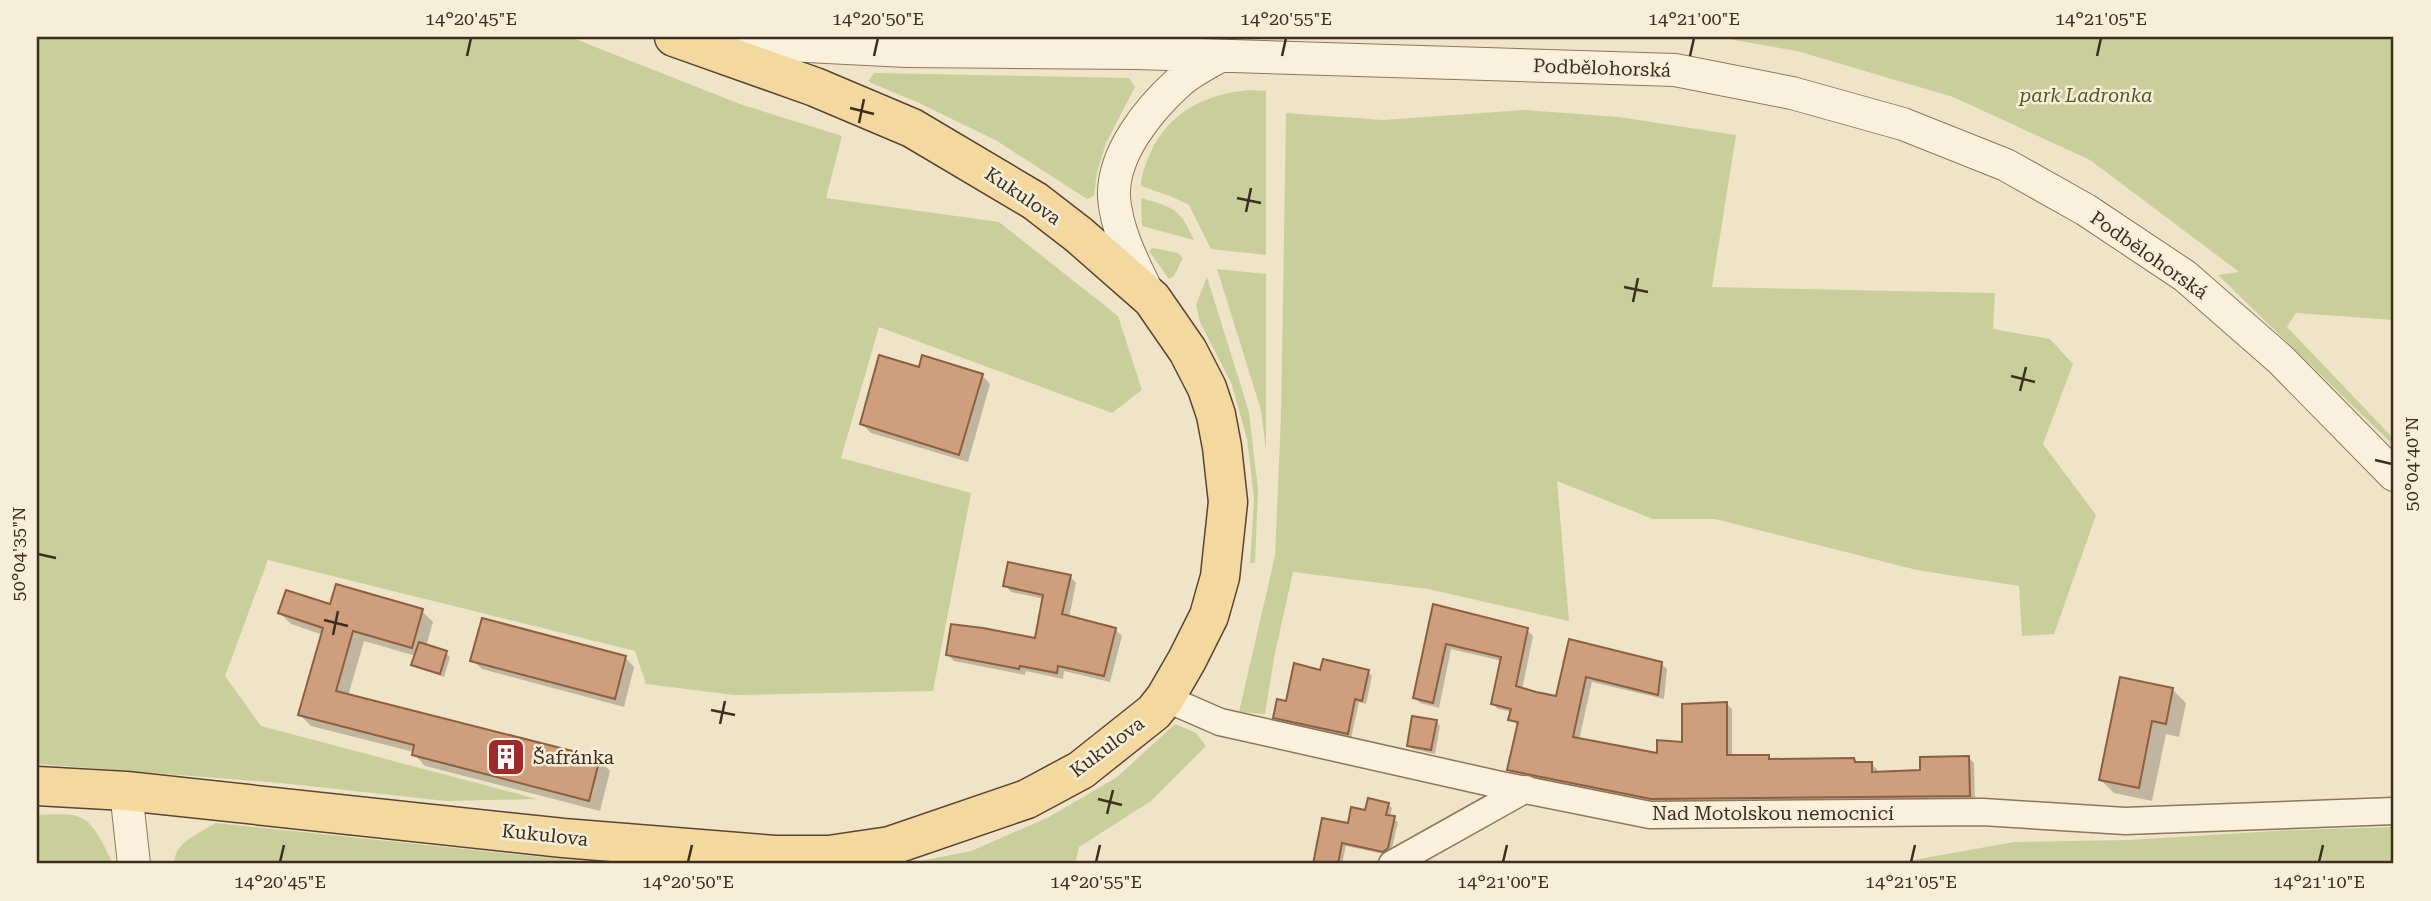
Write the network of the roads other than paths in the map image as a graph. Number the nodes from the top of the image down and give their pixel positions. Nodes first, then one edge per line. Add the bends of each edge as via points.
1 (679, 38) edge
2 (1220, 56) junction
3 (1152, 299) junction
4 (2394, 475) edge
5 (1165, 698) junction
6 (37, 786) edge
7 (1526, 789) junction
8 (127, 791) junction
9 (2394, 810) edge
10 (134, 864) edge
11 (1392, 864) edge

1 - 2 street, Podbělohorská via 906,51
1 - 3 main road, Kukulova via 912,128 1035,201
2 - 3 street via 1180,80 1147,115 1122,153 1114,196 1126,248
2 - 4 street, Podbělohorská via 1675,70 1792,93 1903,124 2006,165 2086,210 2185,275 2281,360
3 - 5 main road, Kukulova via 1207,388 1222,447 1228,502 1220,577 1209,616
5 - 7 street, Nad Motolskou nemocnicí via 1220,722
5 - 8 main road, Kukulova via 1081,770 1027,799 890,846 829,855 564,838
6 - 8 main road, Kukulova
7 - 9 street, Nad Motolskou nemocnicí via 1650,815 1983,812 2124,821
7 - 11 street
8 - 10 street

